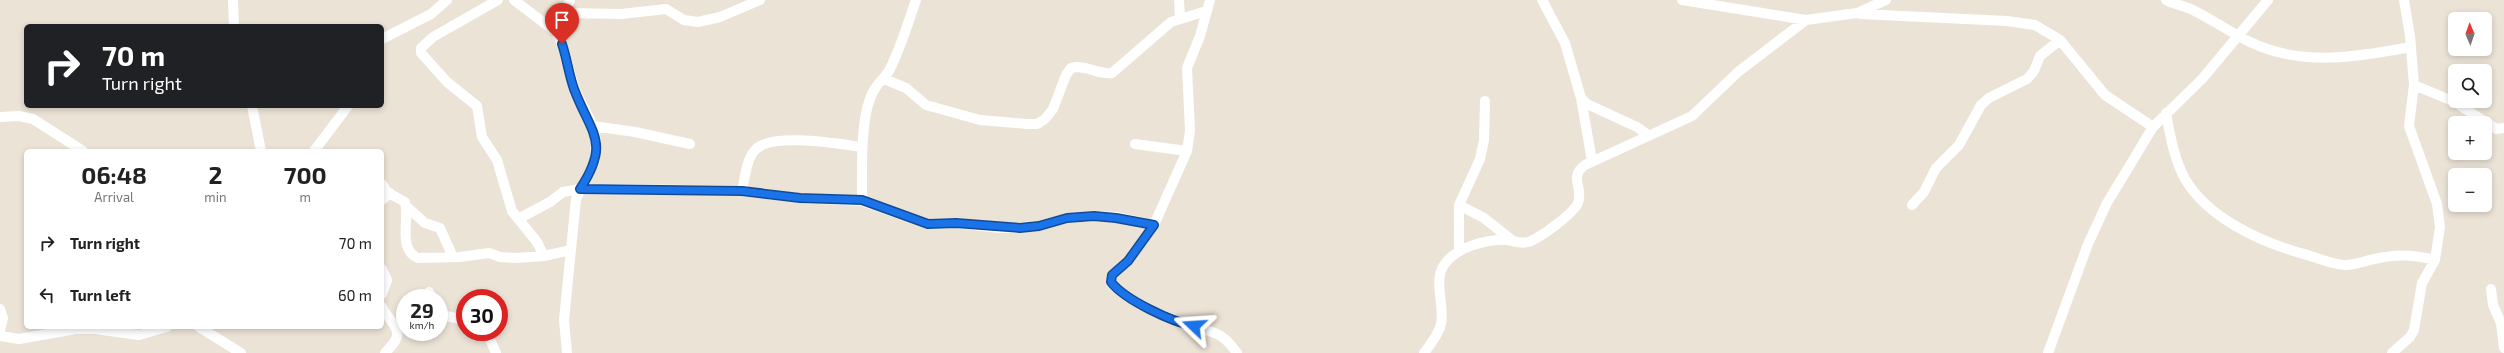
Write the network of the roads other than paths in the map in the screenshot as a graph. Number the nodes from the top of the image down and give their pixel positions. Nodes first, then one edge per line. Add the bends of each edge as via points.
1 (233, 0) edge
2 (446, 0) edge
3 (498, 0) edge
4 (514, 0) edge
5 (570, 0) edge
6 (760, 0) edge
7 (916, 0) edge
8 (1179, 0) edge
9 (1210, 0) edge
10 (1542, 0) edge
11 (1682, 0) edge
12 (1886, 0) edge
13 (2166, 0) edge
14 (2268, 0) edge
15 (2404, 0) edge
16 (1206, 11) junction
17 (564, 12) junction
18 (1852, 13) junction
19 (1180, 18) junction
20 (1806, 20) junction
21 (234, 24) edge
22 (556, 32) junction
23 (2238, 35) junction
24 (384, 38) edge
25 (2060, 40) junction
26 (2411, 47) junction
27 (884, 79) junction
28 (2414, 85) junction
29 (1581, 98) junction
30 (1485, 101) dead end
31 (252, 108) edge
32 (346, 108) edge
33 (2166, 113) junction
34 (0, 117) edge
35 (593, 126) junction
36 (2153, 127) junction
37 (2504, 128) edge
38 (1648, 135) junction
39 (690, 144) dead end
40 (1135, 144) dead end
41 (862, 147) junction
42 (80, 149) edge
43 (261, 149) edge
44 (316, 149) edge
45 (1186, 151) junction
46 (1592, 161) junction
47 (580, 189) junction
48 (742, 191) junction
49 (386, 197) edge
50 (862, 200) junction
51 (1459, 205) junction
52 (1912, 205) dead end
53 (406, 207) junction
54 (518, 219) junction
55 (1154, 225) junction
56 (1513, 241) junction
57 (571, 250) junction
58 (1459, 251) junction
59 (544, 256) junction
60 (453, 257) junction
61 (2435, 260) junction
62 (384, 273) edge
63 (384, 288) edge
64 (2491, 289) dead end
65 (0, 308) edge
66 (384, 310) edge
67 (76, 329) edge
68 (76, 329) edge
69 (95, 329) edge
70 (95, 329) edge
71 (160, 329) edge
72 (202, 329) edge
73 (1, 334) edge
74 (491, 341) edge
75 (2504, 348) edge
76 (241, 353) edge
77 (385, 353) edge
78 (496, 353) edge
79 (567, 353) edge
80 (1237, 353) edge
81 (1424, 353) edge
82 (2048, 353) edge
83 (2392, 353) edge

1 - 21 street
2 - 24 street via 431,14
3 - 54 street via 433,37 421,48 421,53 452,87 477,106 482,137 498,160 508,200
4 - 22 street
5 - 17 street
6 - 17 street via 720,17 698,22 684,20 666,9 622,14
7 - 27 street via 896,57
8 - 19 street
9 - 16 street
10 - 29 street via 1565,43
11 - 20 street
12 - 18 street
13 - 23 street via 2190,9
14 - 23 street
15 - 26 street
16 - 19 street
16 - 45 street via 1200,36 1187,68 1190,131
17 - 22 street
18 - 20 street
18 - 25 street via 2007,21 2035,25
19 - 27 street via 1163,28 1114,72 1104,73 1079,66 1068,70 1052,109 1045,119 1037,124 980,120 930,106 906,88
20 - 38 street via 1738,72 1692,116
22 - 35 street via 562,44 574,90
23 - 26 street via 2272,50 2321,59 2357,57
23 - 33 street via 2202,79
25 - 36 street via 2105,94
25 - 52 street via 2040,56 2028,79 1980,105 1959,146 1936,168 1924,192
26 - 28 street
27 - 41 street via 872,93 869,101
28 - 37 street via 2455,102 2496,129
28 - 61 street via 2409,126 2424,162 2440,217
29 - 38 street via 1587,104 1637,127
29 - 46 street
30 - 51 street via 1484,140 1480,159
31 - 43 street
32 - 44 street
33 - 36 street
33 - 61 street via 2172,144 2184,178 2192,190 2207,205 2246,232 2276,245 2344,265 2355,265 2397,255 2418,255
34 - 42 street via 19,116 33,119
35 - 39 street
35 - 47 street via 596,140 595,161
36 - 82 street via 2104,209 2088,244
38 - 46 street
40 - 45 street
41 - 48 street via 822,142 773,142 762,145 752,154
41 - 50 street
45 - 55 street
46 - 56 street via 1578,172 1576,180 1579,199 1571,211 1528,242
47 - 48 street
47 - 54 street via 563,192
47 - 57 street via 576,199
48 - 50 street via 800,198
49 - 53 street via 403,200
50 - 55 street via 928,224 956,223 1020,228 1067,218 1094,216
51 - 56 street via 1484,218
51 - 58 street
53 - 60 street via 425,223 440,228
53 - 60 street via 407,243 415,257
54 - 59 street via 537,242
55 - 80 street via 1128,261 1112,275 1111,282 1118,290 1154,310 1184,324 1217,332
56 - 58 street via 1495,241
57 - 59 street
57 - 79 street via 564,320
58 - 81 street via 1447,261 1440,272 1441,325
59 - 60 street via 506,259 484,253
61 - 83 street via 2422,283 2414,330
62 - 63 street via 387,280
64 - 75 street via 2493,305 2501,323
65 - 73 street via 3,318
66 - 77 street via 394,324 397,336
67 - 70 street
68 - 73 street via 19,339
69 - 71 street via 139,335
72 - 76 street
74 - 78 street

